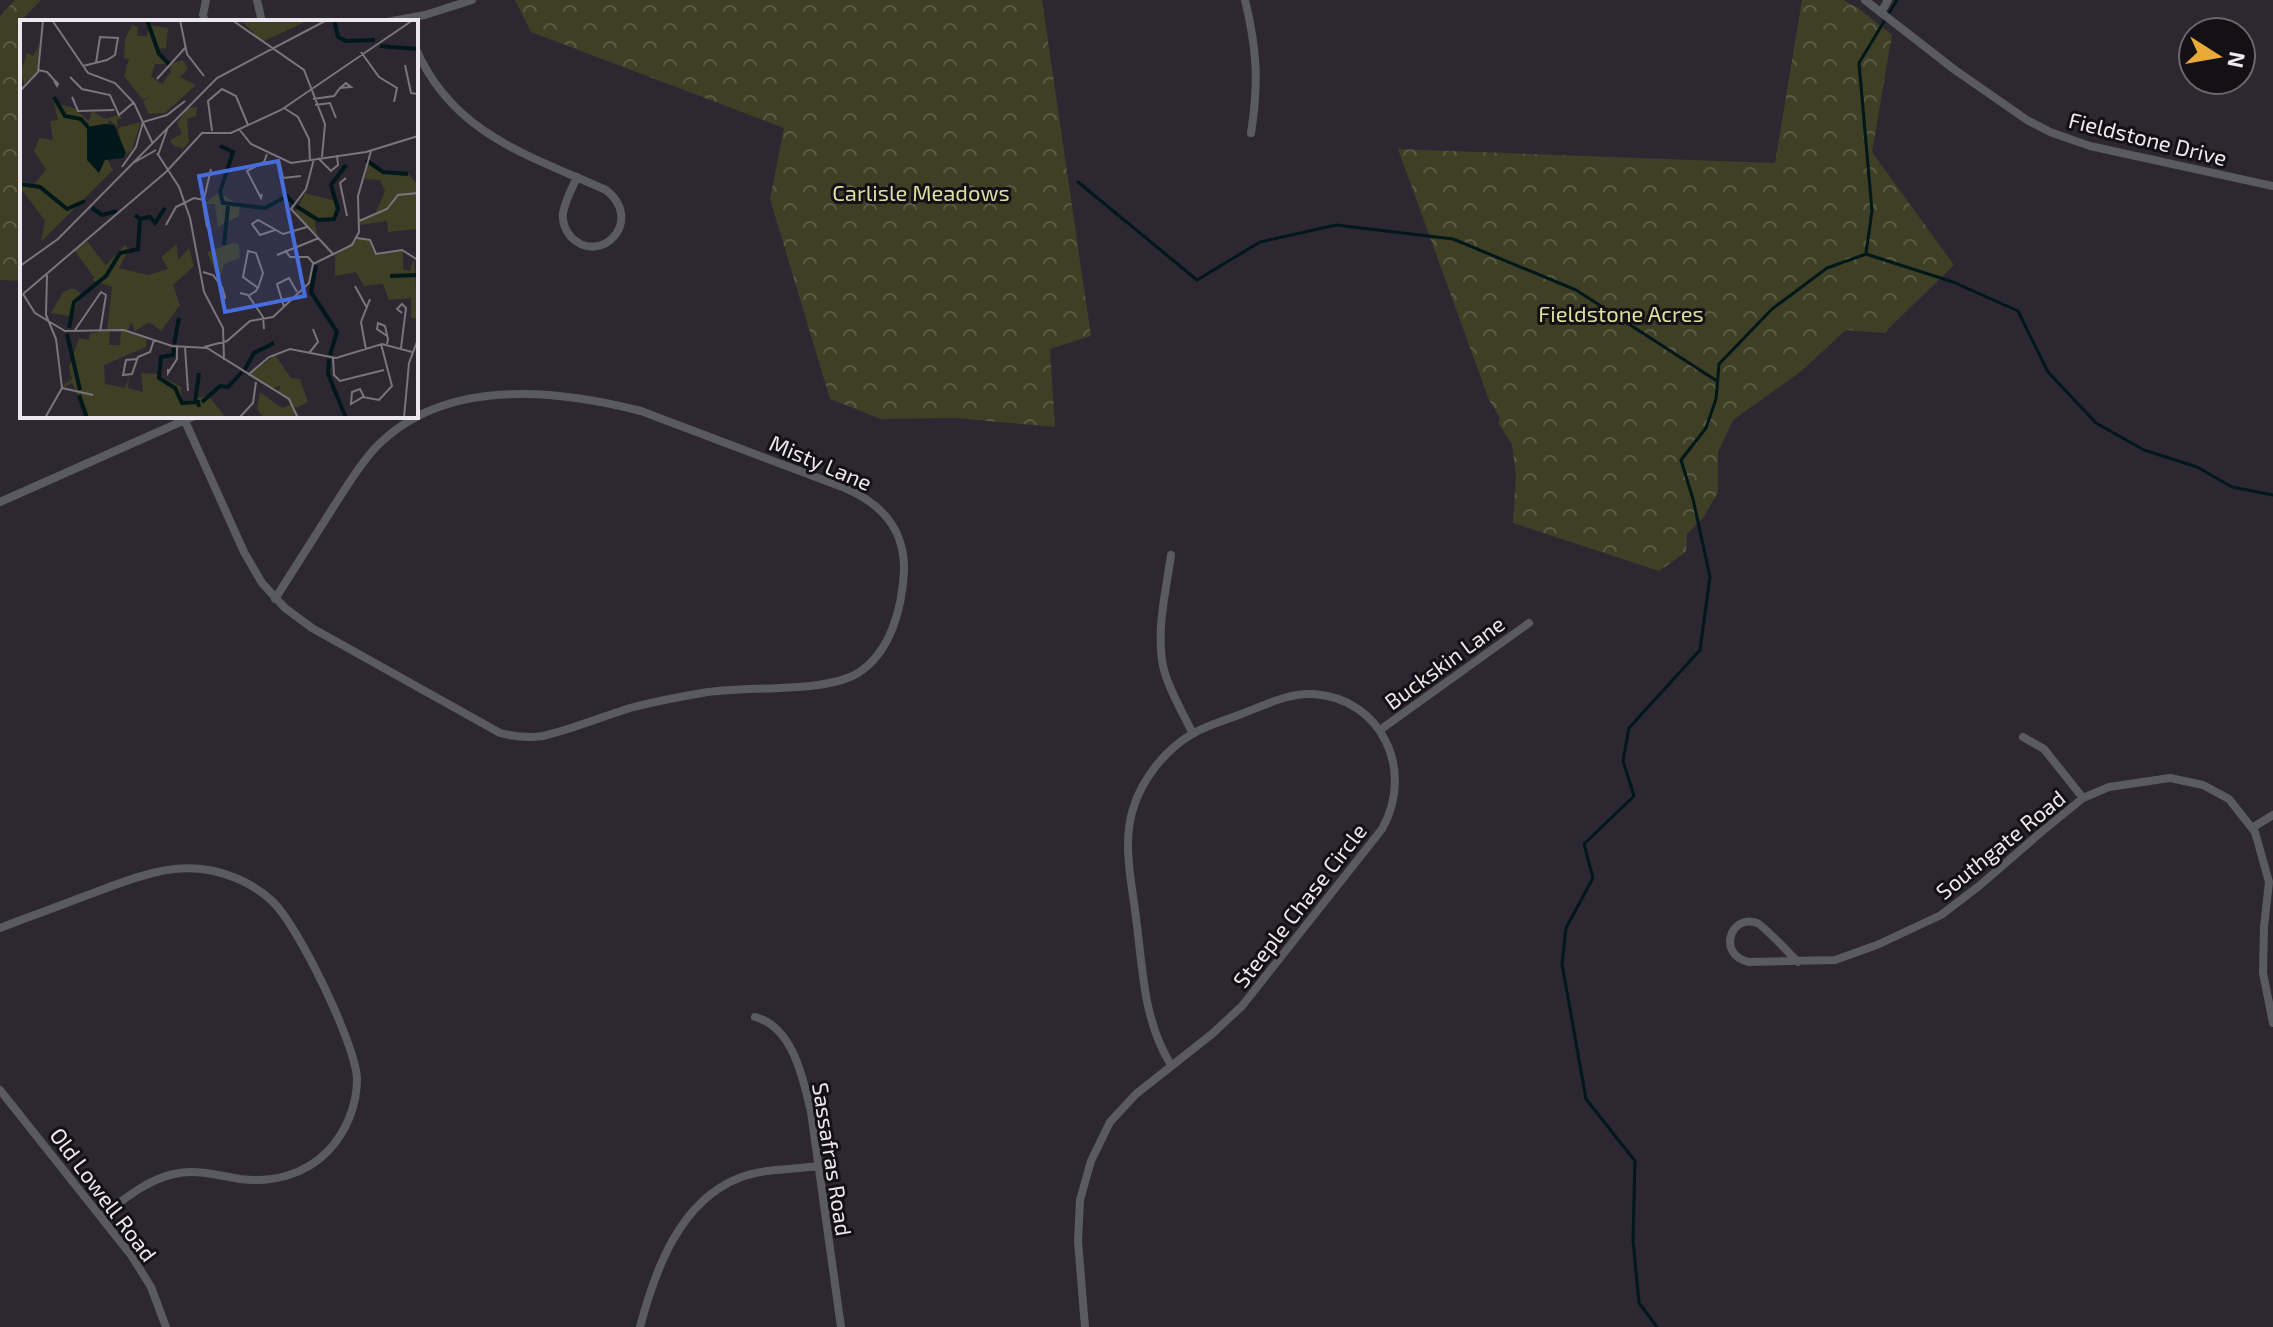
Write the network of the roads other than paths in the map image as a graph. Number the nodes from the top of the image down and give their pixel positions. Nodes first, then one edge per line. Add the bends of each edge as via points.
1 (206, 0) edge
2 (257, 0) edge
3 (472, 0) edge
4 (1245, 0) edge
5 (1865, 0) edge
6 (1888, 0) edge
7 (1881, 13) junction
8 (205, 20) edge
9 (262, 20) edge
10 (408, 20) edge
11 (418, 53) edge
12 (1251, 133) dead end
13 (577, 177) junction
14 (2273, 186) edge
15 (418, 416) edge
16 (190, 418) edge
17 (414, 418) edge
18 (0, 502) edge
19 (1171, 555) dead end
20 (275, 599) junction
21 (1529, 623) dead end
22 (1380, 730) junction
23 (1193, 734) junction
24 (2023, 737) dead end
25 (2083, 798) junction
26 (2273, 815) edge
27 (2252, 828) junction
28 (0, 928) edge
29 (1798, 962) junction
30 (755, 1017) dead end
31 (2273, 1023) edge
32 (1171, 1065) junction
33 (0, 1090) edge
34 (818, 1166) junction
35 (101, 1216) junction
36 (166, 1327) edge
37 (640, 1327) edge
38 (841, 1327) edge
39 (1085, 1327) edge

1 - 8 street
2 - 9 street
3 - 10 street
4 - 12 street via 1257,80
5 - 7 street, Fieldstone Drive
6 - 7 street
7 - 14 street, Fieldstone Drive via 2007,107 2050,132 2105,150
11 - 13 street via 431,80 462,116 517,150
13 - 13 street via 606,190 620,205 617,234 601,246 581,244 564,223
15 - 20 street, Misty Lane via 462,400 502,395 613,404 845,488 869,500 896,529 904,556 900,604 890,635 873,660 848,678 679,697 531,738 489,727 312,628
16 - 18 street
16 - 20 street, Misty Lane via 244,552
17 - 20 street, Misty Lane via 385,439 356,472
19 - 23 street via 1161,656
21 - 22 street, Buckskin Lane
22 - 23 street, Steeple Chase Circle via 1343,701 1307,694 1279,699
22 - 32 street, Steeple Chase Circle via 1396,774 1393,803 1382,829 1242,1006
23 - 32 street, Steeple Chase Circle via 1165,756 1145,783 1132,812 1128,840 1147,1006
24 - 25 street via 2044,749
25 - 27 street, Southgate Road via 2109,787 2170,778 2203,785 2229,799
25 - 29 street, Southgate Road via 1941,915 1844,958
26 - 27 street
27 - 31 street, Southgate Road via 2269,882 2263,973
28 - 35 street via 162,871 196,868 229,875 259,891 283,913 351,1048 357,1080 352,1111 337,1140 315,1162 270,1180 172,1174
29 - 29 street, Southgate Road via 1758,923 1745,922 1731,934 1730,947 1741,960
30 - 34 street, Sassafras Road via 781,1033 799,1067
32 - 39 street, Steeple Chase Circle via 1110,1122 1084,1180 1078,1241
33 - 35 street, Old Lowell Road
34 - 37 street via 741,1177 702,1200 671,1243
34 - 38 street, Sassafras Road
35 - 36 street, Old Lowell Road via 151,1287

